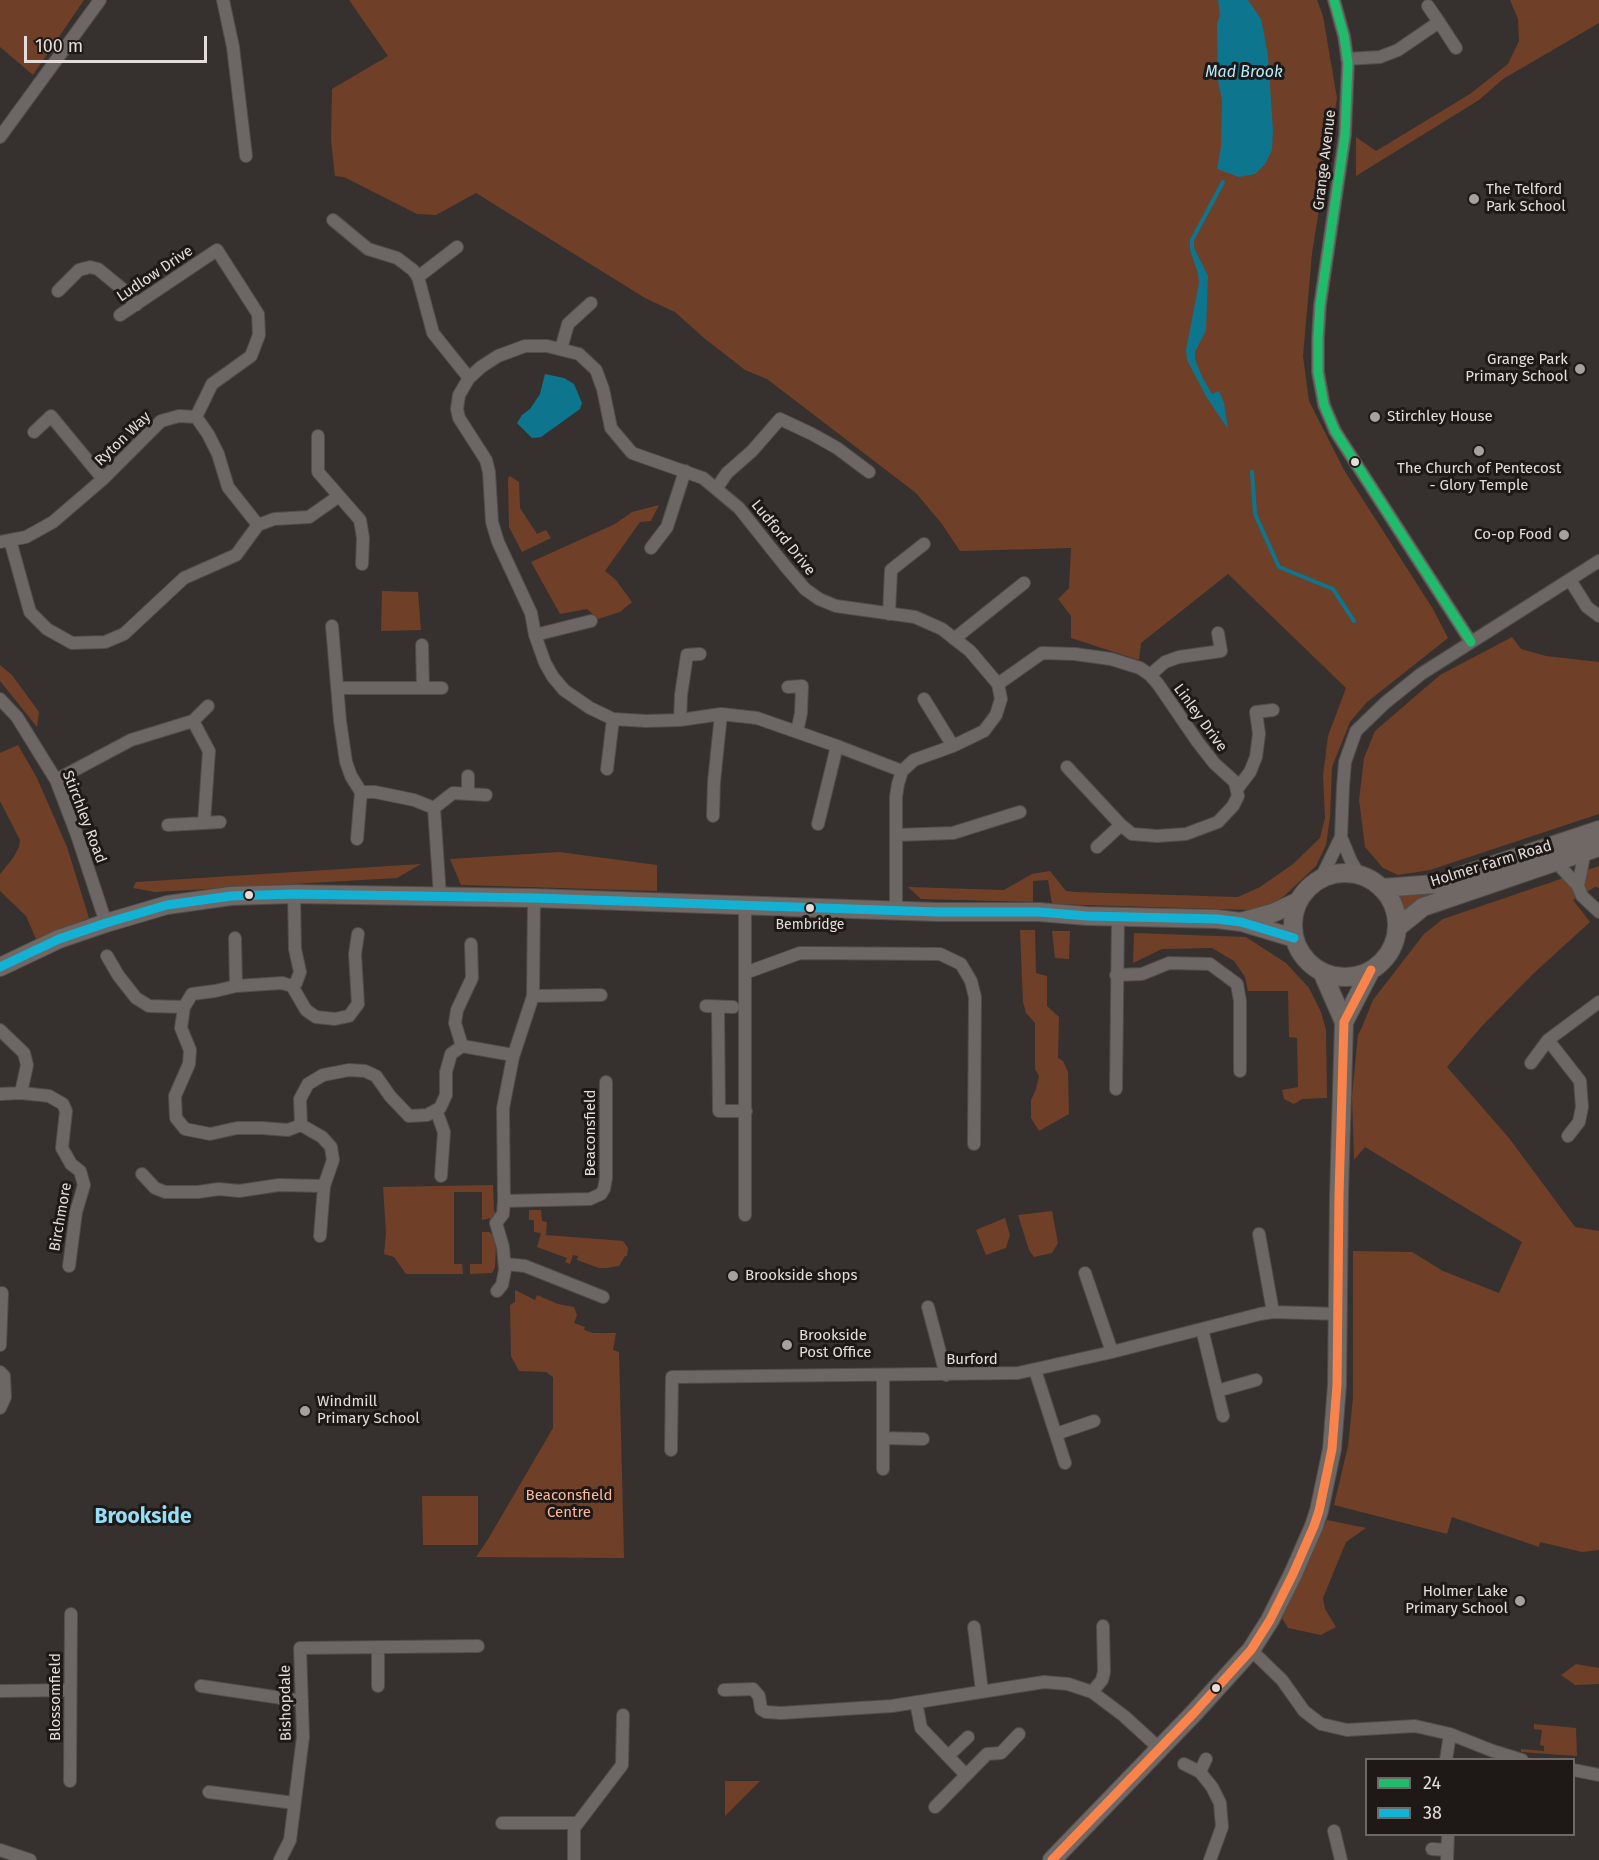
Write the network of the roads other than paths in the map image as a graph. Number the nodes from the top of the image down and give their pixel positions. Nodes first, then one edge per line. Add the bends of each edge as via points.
1 (100, 0) edge
2 (222, 0) edge
3 (1334, 0) edge
4 (1428, 6) dead end
5 (1438, 22) junction
6 (1456, 48) dead end
7 (1347, 59) junction
8 (0, 137) edge
9 (246, 156) dead end
10 (333, 220) dead end
11 (456, 247) dead end
12 (418, 277) junction
13 (58, 291) dead end
14 (591, 303) dead end
15 (136, 305) junction
16 (120, 315) dead end
17 (561, 349) junction
18 (469, 378) junction
19 (196, 417) junction
20 (34, 432) dead end
21 (318, 436) dead end
22 (685, 471) junction
23 (869, 472) dead end
24 (103, 479) junction
25 (716, 489) junction
26 (339, 496) junction
27 (258, 525) junction
28 (5, 541) edge
29 (924, 544) dead end
30 (651, 548) dead end
31 (1599, 561) edge
32 (362, 564) dead end
33 (1569, 580) junction
34 (1024, 583) dead end
35 (889, 614) junction
36 (1599, 616) edge
37 (591, 621) dead end
38 (332, 626) dead end
39 (1218, 633) dead end
40 (535, 635) junction
41 (954, 639) junction
42 (1471, 642) junction
43 (423, 645) dead end
44 (689, 653) dead end
45 (801, 673) dead end
46 (1150, 675) junction
47 (998, 684) junction
48 (802, 686) junction
49 (788, 687) dead end
50 (338, 688) junction
51 (423, 688) junction
52 (442, 688) dead end
53 (0, 699) edge
54 (924, 699) dead end
55 (208, 706) dead end
56 (1273, 710) dead end
57 (721, 714) junction
58 (614, 719) junction
59 (680, 720) junction
60 (193, 721) junction
61 (797, 732) junction
62 (837, 746) junction
63 (953, 746) junction
64 (1067, 767) dead end
65 (607, 770) dead end
66 (903, 771) junction
67 (468, 776) dead end
68 (56, 780) junction
69 (1237, 789) junction
70 (361, 792) junction
71 (468, 794) junction
72 (486, 795) dead end
73 (434, 808) junction
74 (1020, 812) dead end
75 (713, 816) dead end
76 (220, 822) dead end
77 (204, 823) junction
78 (818, 824) dead end
79 (168, 825) dead end
80 (1121, 825) junction
81 (1599, 830) edge
82 (896, 835) junction
83 (1341, 837) junction
84 (357, 839) dead end
85 (1097, 847) dead end
86 (1592, 849) edge
87 (1555, 861) junction
88 (1360, 876) junction
89 (1320, 880) junction
90 (1578, 886) junction
91 (1382, 888) junction
92 (294, 894) junction
93 (440, 896) junction
94 (534, 898) junction
95 (1299, 901) junction
96 (745, 905) junction
97 (896, 909) junction
98 (1597, 911) edge
99 (1118, 917) junction
100 (106, 922) junction
101 (1241, 922) junction
102 (1397, 928) junction
103 (358, 934) dead end
104 (235, 938) dead end
105 (1294, 938) junction
106 (471, 944) dead end
107 (107, 956) dead end
108 (0, 967) edge
109 (1371, 970) junction
110 (1322, 972) junction
111 (745, 973) junction
112 (1116, 975) junction
113 (236, 986) junction
114 (292, 986) junction
115 (601, 995) dead end
116 (532, 996) junction
117 (1599, 1002) edge
118 (184, 1007) junction
119 (733, 1007) dead end
120 (1344, 1022) junction
121 (0, 1030) edge
122 (1548, 1040) junction
123 (462, 1046) junction
124 (513, 1057) junction
125 (1531, 1063) dead end
126 (1240, 1071) dead end
127 (606, 1082) dead end
128 (1116, 1089) dead end
129 (21, 1093) junction
130 (0, 1094) edge
131 (436, 1110) junction
132 (746, 1111) junction
133 (301, 1125) junction
134 (1568, 1136) dead end
135 (974, 1144) dead end
136 (142, 1174) dead end
137 (441, 1176) dead end
138 (324, 1186) junction
139 (504, 1201) junction
140 (745, 1215) dead end
141 (1259, 1234) dead end
142 (321, 1236) dead end
143 (505, 1264) junction
144 (69, 1266) dead end
145 (1085, 1273) dead end
146 (497, 1291) dead end
147 (2, 1293) dead end
148 (603, 1297) dead end
149 (928, 1307) dead end
150 (1273, 1312) junction
151 (1338, 1314) junction
152 (1202, 1329) junction
153 (0, 1345) edge
154 (1112, 1352) junction
155 (1035, 1370) junction
156 (0, 1372) edge
157 (883, 1375) junction
158 (946, 1375) junction
159 (1256, 1380) dead end
160 (1216, 1391) junction
161 (0, 1408) edge
162 (1223, 1416) dead end
163 (1094, 1421) dead end
164 (1056, 1434) junction
165 (884, 1438) junction
166 (923, 1439) dead end
167 (671, 1450) dead end
168 (1065, 1463) dead end
169 (883, 1469) dead end
170 (71, 1614) dead end
171 (1103, 1626) dead end
172 (974, 1627) dead end
173 (478, 1646) dead end
174 (378, 1647) junction
175 (1251, 1650) junction
176 (201, 1686) dead end
177 (378, 1686) dead end
178 (70, 1690) junction
179 (724, 1690) dead end
180 (0, 1691) edge
181 (982, 1691) junction
182 (1092, 1692) junction
183 (302, 1701) junction
184 (916, 1702) junction
185 (623, 1715) dead end
186 (1019, 1734) dead end
187 (1450, 1734) junction
188 (968, 1737) dead end
189 (1160, 1749) junction
190 (948, 1756) junction
191 (1446, 1758) edge
192 (1516, 1758) edge
193 (1206, 1759) dead end
194 (1184, 1764) dead end
195 (1575, 1770) edge
196 (1200, 1772) junction
197 (966, 1775) junction
198 (1599, 1775) edge
199 (70, 1781) dead end
200 (209, 1792) dead end
201 (294, 1803) junction
202 (934, 1807) dead end
203 (502, 1822) dead end
204 (577, 1823) junction
205 (1334, 1832) dead end
206 (1448, 1836) edge
207 (1432, 1849) dead end
208 (0, 1850) edge
209 (1447, 1855) edge
210 (1061, 1857) edge
211 (30, 1860) edge
212 (280, 1860) edge
213 (574, 1860) edge
214 (1210, 1860) edge
215 (1341, 1860) edge

1 - 8 street
2 - 9 street via 233,47
3 - 7 street, Grange Avenue
4 - 5 street
5 - 6 street
5 - 7 street via 1398,50 1380,57
7 - 42 street, Grange Avenue via 1346,135 1320,305 1318,372 1324,405 1335,431
10 - 12 street via 368,249 397,258
11 - 12 street
12 - 18 street via 433,333
13 - 15 street via 79,270 90,267 126,292
14 - 17 street via 568,324
15 - 16 street, Ludlow Drive
15 - 19 street, Ludlow Drive via 217,250 258,314 259,335 251,356 212,384
17 - 18 street, Ludford Drive via 525,346 498,356
17 - 22 street, Ludford Drive via 579,354 596,370 611,428 632,453
18 - 40 street, Ludford Drive via 459,395 457,409 464,428 486,460 492,522 531,613
19 - 24 street, Ryton Way via 161,421
19 - 27 street via 219,454 228,487
20 - 24 street via 51,416
21 - 26 street via 318,471
22 - 25 street, Ludford Drive
22 - 30 street via 667,527
23 - 25 street via 837,448 780,419
24 - 28 street, Ryton Way via 53,522 26,537
25 - 35 street, Ludford Drive via 740,508 805,589 836,606
26 - 27 street via 309,517 274,519
26 - 32 street via 360,520
27 - 28 street via 236,555 184,578 124,634 105,642 72,644 47,629 30,612
29 - 35 street via 891,570
31 - 33 street
33 - 36 street via 1587,608
33 - 42 street
34 - 41 street
35 - 41 street, Ludford Drive via 915,617
37 - 40 street
38 - 50 street
39 - 46 street via 1221,651 1179,657 1165,662
40 - 58 street, Ludford Drive via 545,663 564,690
41 - 47 street, Ludford Drive via 970,651
42 - 83 street via 1412,681 1356,731 1346,762
43 - 51 street
44 - 59 street
45 - 48 street
46 - 47 street, Linley Drive via 1111,658 1042,653
46 - 69 street, Linley Drive
47 - 63 street via 1001,699 996,715 984,731
48 - 49 street
48 - 61 street
50 - 51 street
50 - 70 street via 346,762
51 - 52 street
53 - 68 street, Stirchley Road via 17,717
54 - 63 street
55 - 60 street
56 - 69 street via 1257,712 1257,758
57 - 59 street, Ludford Drive
57 - 61 street, Ludford Drive via 757,718
57 - 75 street
58 - 59 street, Ludford Drive
58 - 65 street
60 - 68 street via 131,740
60 - 77 street via 209,751
61 - 62 street, Ludford Drive
62 - 66 street, Ludford Drive
62 - 78 street
63 - 66 street via 914,760
64 - 80 street
66 - 82 street via 896,796
67 - 71 street
68 - 100 street, Stirchley Road
69 - 80 street via 1233,806 1218,822 1186,834 1132,834
70 - 73 street via 414,800
70 - 84 street
71 - 72 street
71 - 73 street via 453,793
73 - 93 street
74 - 82 street via 953,833
76 - 77 street
77 - 79 street
80 - 85 street
81 - 91 street, Holmer Farm Road via 1436,884
82 - 97 street
83 - 88 street
83 - 89 street
86 - 87 street, Holmer Farm Road
86 - 90 street
87 - 90 street
87 - 102 street, Holmer Farm Road via 1423,907
88 - 89 street via 1347,873
88 - 91 street
89 - 95 street
90 - 98 street
91 - 102 street via 1396,914
92 - 93 street
92 - 100 street via 231,896 167,905
92 - 114 street via 295,949 300,972
93 - 94 street
94 - 96 street
94 - 116 street
95 - 101 street
95 - 105 street
96 - 97 street
96 - 111 street
97 - 99 street
99 - 101 street
99 - 112 street
100 - 108 street
101 - 105 street
102 - 109 street via 1393,945
103 - 114 street via 358,1004 349,1016 316,1017 306,1010
104 - 113 street
105 - 110 street via 1305,958
106 - 123 street via 472,978 455,1023
107 - 118 street via 136,998 149,1006
109 - 110 street via 1339,977
109 - 120 street
110 - 120 street
111 - 132 street
111 - 135 street via 800,953 940,954 961,964 975,997
112 - 126 street via 1143,974 1169,963 1210,964 1237,984
112 - 128 street
113 - 114 street
113 - 118 street via 192,994
115 - 116 street
116 - 124 street
117 - 122 street
118 - 133 street via 181,1028 190,1050 189,1064 175,1096 176,1118 185,1129 210,1134 237,1128 288,1130
119 - 132 street via 712,1006 719,1111
120 - 151 street
121 - 129 street via 24,1053 27,1065
122 - 125 street
122 - 134 street via 1580,1082 1579,1122
123 - 124 street
123 - 131 street via 451,1054 446,1095
124 - 139 street via 502,1108
127 - 139 street, Beaconsfield via 606,1178 601,1194 590,1199
129 - 130 street, Birchmore
129 - 144 street, Birchmore via 49,1096 63,1104 66,1111 62,1148 80,1171 84,1185 76,1207
131 - 133 street via 409,1116 376,1076 349,1070 323,1075 308,1084 300,1099
131 - 137 street via 444,1132
132 - 140 street
133 - 138 street via 331,1147 333,1160
136 - 138 street via 155,1188 165,1192
138 - 142 street
139 - 143 street via 501,1220 496,1223
141 - 150 street
143 - 146 street via 502,1285
143 - 148 street via 525,1266
145 - 154 street
147 - 153 street
149 - 158 street
150 - 151 street, Burford
150 - 152 street, Burford
151 - 175 street via 1332,1449 1319,1511 1293,1574
152 - 154 street, Burford
152 - 160 street
154 - 155 street, Burford
155 - 158 street, Burford
155 - 164 street
156 - 161 street via 4,1376 5,1396
157 - 158 street, Burford
157 - 165 street
157 - 167 street, Burford via 672,1377
159 - 160 street
160 - 162 street
163 - 164 street
164 - 168 street
165 - 166 street
165 - 169 street
170 - 178 street, Blossomfield
171 - 182 street via 1104,1672
172 - 181 street
173 - 174 street, Bishopdale
174 - 177 street
174 - 183 street, Bishopdale via 300,1648
175 - 187 street via 1282,1680 1304,1711 1322,1724 1347,1730 1415,1726
175 - 189 street
176 - 183 street
178 - 180 street
178 - 199 street, Blossomfield
179 - 184 street via 753,1689 766,1712 843,1710
181 - 182 street via 1044,1682
181 - 184 street
182 - 189 street
183 - 201 street, Bishopdale via 303,1737
184 - 190 street via 921,1728
185 - 204 street via 622,1765
186 - 197 street via 1001,1753 987,1754
187 - 191 street
187 - 192 street
188 - 190 street
189 - 210 street
190 - 197 street
193 - 196 street
194 - 196 street
195 - 198 street
196 - 214 street via 1220,1803 1222,1817
197 - 202 street
200 - 201 street
201 - 212 street, Bishopdale via 290,1840
203 - 204 street
204 - 213 street
205 - 215 street
206 - 209 street
207 - 209 street
208 - 211 street

